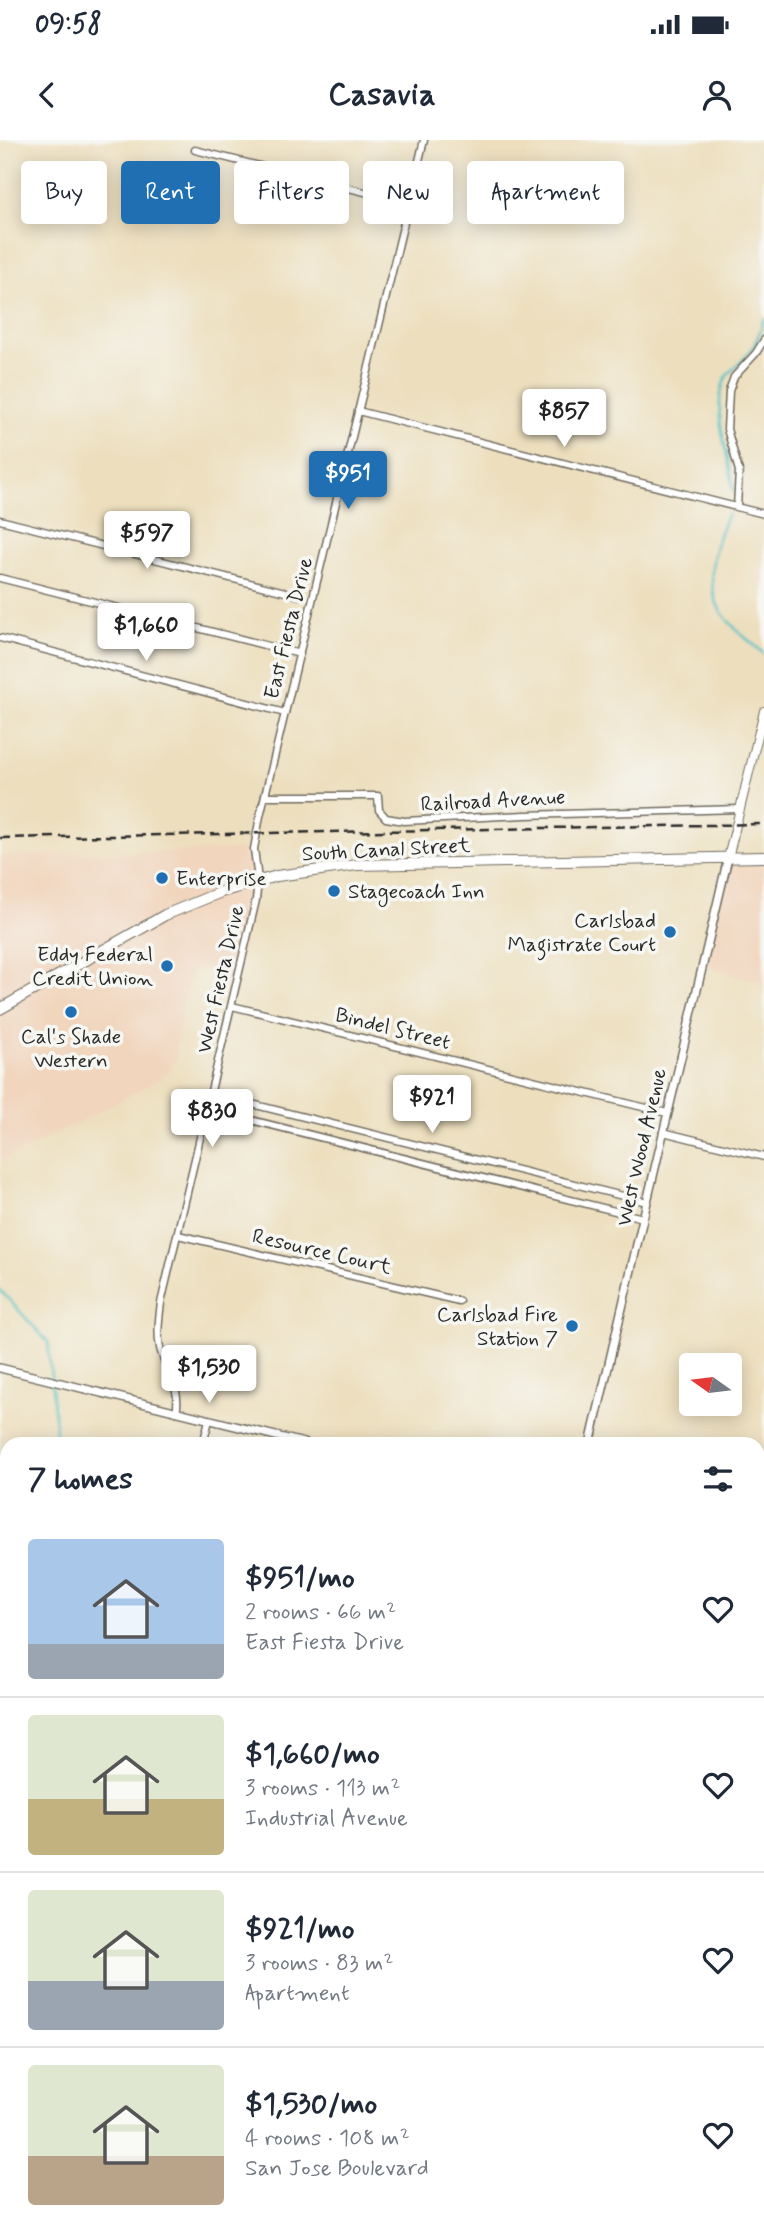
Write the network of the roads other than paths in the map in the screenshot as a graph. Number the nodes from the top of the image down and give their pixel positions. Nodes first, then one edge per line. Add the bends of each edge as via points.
1 (424, 140) edge
2 (195, 149) dead end
3 (419, 161) edge
4 (363, 192) edge
5 (403, 224) edge
6 (764, 340) edge
7 (358, 411) junction
8 (737, 507) junction
9 (764, 514) edge
10 (0, 520) edge
11 (0, 578) edge
12 (301, 596) dead end
13 (0, 638) edge
14 (300, 654) junction
15 (764, 711) edge
16 (285, 713) junction
17 (265, 796) junction
18 (740, 810) junction
19 (764, 857) edge
20 (727, 858) junction
21 (258, 880) junction
22 (232, 1006) junction
23 (0, 1009) edge
24 (211, 1094) junction
25 (207, 1110) junction
26 (667, 1113) junction
27 (663, 1132) junction
28 (764, 1157) edge
29 (646, 1202) junction
30 (643, 1218) junction
31 (177, 1235) junction
32 (459, 1301) dead end
33 (2, 1369) edge
34 (176, 1412) junction
35 (209, 1420) junction
36 (205, 1437) edge
37 (279, 1437) edge
38 (592, 1437) edge

1 - 3 street, East Fiesta Drive
2 - 4 street
5 - 7 street, East Fiesta Drive
6 - 8 street via 734,377 729,391 727,429 739,471
7 - 8 street
7 - 14 street, East Fiesta Drive
8 - 9 street
10 - 12 street
11 - 14 street
13 - 16 street
14 - 16 street, East Fiesta Drive
15 - 18 main road
16 - 17 street, East Fiesta Drive
17 - 18 street, Railroad Avenue via 378,796 379,810 386,818 404,821
17 - 21 street, East Fiesta Drive via 254,849
18 - 20 main road
19 - 20 highway, South Canal Street
20 - 21 highway, South Canal Street via 357,865
20 - 26 street, West Wood Avenue
21 - 22 street, West Fiesta Drive
21 - 23 highway, South Canal Street via 165,915
22 - 24 street, West Fiesta Drive
22 - 26 street, Bindel Street
24 - 25 street, West Fiesta Drive
24 - 29 street
25 - 30 street
25 - 31 street, West Fiesta Drive
26 - 27 street, West Wood Avenue
27 - 28 street
27 - 29 street, West Wood Avenue
29 - 30 street, West Wood Avenue
30 - 38 street, West Wood Avenue
31 - 32 street, Resource Court
31 - 34 street, West Fiesta Drive via 158,1332 179,1400
33 - 34 street
34 - 35 street
35 - 36 street
35 - 37 street

